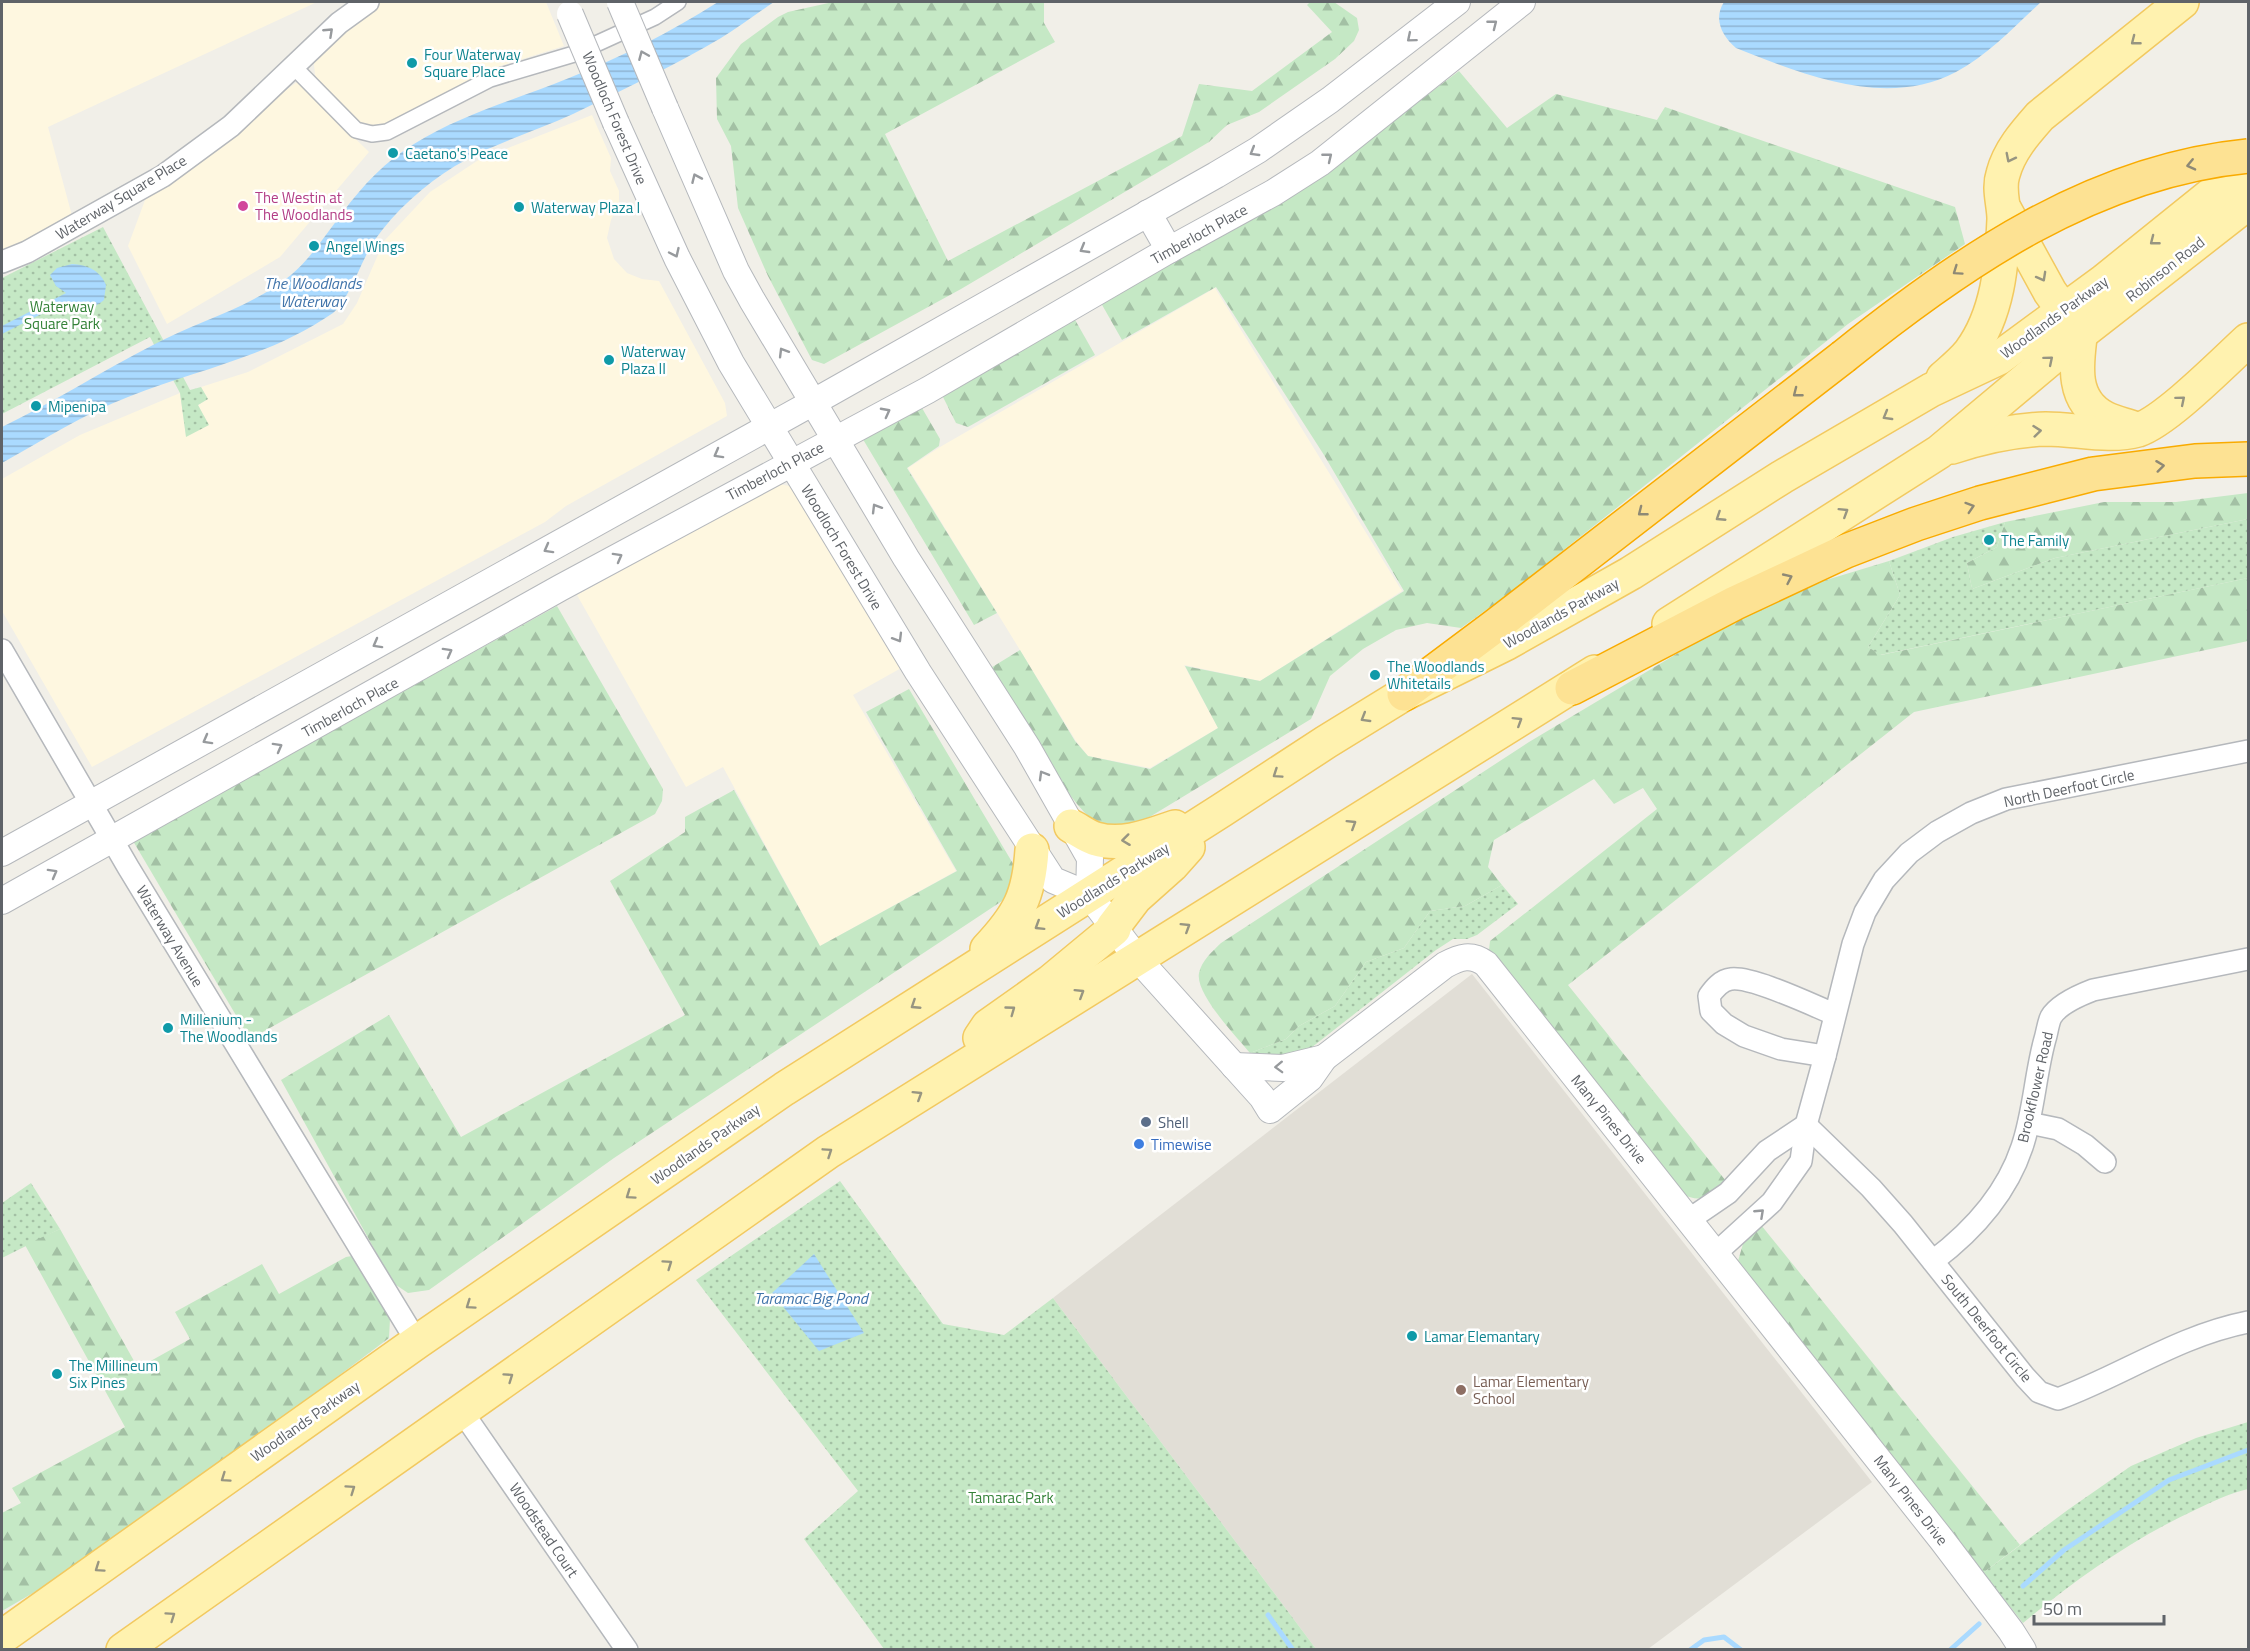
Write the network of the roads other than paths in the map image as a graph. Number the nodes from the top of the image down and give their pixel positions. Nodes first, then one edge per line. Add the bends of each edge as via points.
1 (368, 2) edge
2 (621, 2) edge
3 (678, 2) edge
4 (1457, 2) edge
5 (1522, 2) edge
6 (2182, 2) edge
7 (568, 8) edge
8 (293, 66) junction
9 (2248, 156) edge
10 (2248, 165) edge
11 (2248, 202) edge
12 (2004, 208) junction
13 (1148, 213) junction
14 (1169, 250) junction
15 (2, 262) edge
16 (2076, 314) junction
17 (2248, 340) edge
18 (1931, 390) junction
19 (813, 402) junction
20 (769, 426) junction
21 (2138, 430) junction
22 (835, 440) junction
23 (1939, 452) junction
24 (2248, 459) edge
25 (791, 463) junction
26 (2, 650) edge
27 (1572, 688) junction
28 (1404, 694) junction
29 (2248, 751) edge
30 (92, 804) junction
31 (1222, 810) junction
32 (1071, 826) junction
33 (112, 841) junction
34 (1032, 850) junction
35 (2, 853) edge
36 (1089, 895) junction
37 (2, 901) edge
38 (1114, 928) junction
39 (1137, 958) junction
40 (2248, 959) edge
41 (964, 973) junction
42 (1834, 1014) junction
43 (1826, 1056) junction
44 (1324, 1058) junction
45 (1234, 1066) junction
46 (959, 1069) junction
47 (2029, 1123) junction
48 (1806, 1125) junction
49 (2105, 1162) dead end
50 (1690, 1219) junction
51 (1716, 1252) junction
52 (1933, 1261) junction
53 (2248, 1322) edge
54 (417, 1342) junction
55 (461, 1410) junction
56 (2, 1637) edge
57 (123, 1650) edge
58 (627, 1650) edge
59 (2023, 1650) edge

8 -> 1 street, Waterway Square Place
19 -> 2 street, bridge via 736,271
3 - 8 street via 590,47 490,79 379,134 356,130
4 -> 13 street via 1258,150
14 -> 5 street, Timberloch Place via 1320,163
6 -> 12 main road via 2034,123 2008,158 2000,189
7 -> 20 street, Woodloch Forest Drive, bridge via 677,258 731,363
8 - 15 street, Waterway Square Place via 231,126 163,176
9 -> 28 highway, bridge via 2204,162 2142,178 2084,201 2031,226 1954,273
10 -> 16 main road, Woodlands Parkway
11 - 16 main road, Robinson Road
12 -> 16 main road
12 - 18 main road via 2002,260 1991,311 1970,352
13 - 14 street
13 -> 19 street
22 -> 14 street, Timberloch Place
16 - 18 main road, Woodlands Parkway via 1999,358
16 - 21 main road via 2076,373 2081,392 2089,406 2104,418
23 -> 16 main road, Woodlands Parkway
21 -> 17 main road via 2165,413
18 -> 28 main road, Woodlands Parkway via 1782,477 1631,573 1507,643
19 - 20 street
19 - 22 street
20 - 25 street, Woodloch Forest Drive
20 -> 30 street
23 -> 21 main road via 1979,438 2046,429 2094,434
22 - 25 street, Timberloch Place
32 -> 22 street via 1021,737
27 -> 23 main road, Woodlands Parkway
27 -> 24 highway via 1736,603 1846,551 1916,524 2093,474 2194,461
33 -> 25 street, Timberloch Place via 560,588
25 -> 34 street, Woodloch Forest Drive
26 - 30 street, Waterway Avenue
39 -> 27 main road, Woodlands Parkway
28 -> 31 main road, Woodlands Parkway
29 - 42 street, North Deerfoot Circle via 2006,799 1936,832 1884,880 1865,912
30 - 33 street, Waterway Avenue
30 - 35 street
31 -> 32 main road via 1140,839 1115,842 1096,839
31 - 36 main road, Woodlands Parkway
31 - 38 main road via 1172,866 1135,898
32 - 36 street via 1090,858
37 -> 33 street, Timberloch Place
33 - 54 street, Waterway Avenue
34 - 36 street, Woodloch Forest Drive via 1053,880
34 - 41 main road via 1030,879 1014,917
36 - 38 street
36 -> 41 main road, Woodlands Parkway
38 - 39 street
46 -> 38 main road via 988,1026 1050,982
39 - 45 street, Many Pines Drive
46 -> 39 main road, Woodlands Parkway
40 - 47 street, Brookflower Road via 2092,990 2073,998 2051,1016
41 -> 54 main road, Woodlands Parkway via 784,1089
42 - 43 street, North Deerfoot Circle
42 - 43 street via 1754,982 1731,979 1717,985 1708,996 1710,1011 1744,1036 1781,1049
43 - 48 street, North Deerfoot Circle
44 -> 45 street via 1283,1068
44 - 45 street, Many Pines Drive via 1311,1078 1270,1110
44 - 50 street, Many Pines Drive via 1445,965 1467,956 1477,957
55 -> 46 main road, Woodlands Parkway via 828,1152
47 - 49 street via 2058,1129
47 - 52 street, Brookflower Road via 1995,1201 1956,1243
48 - 50 street via 1767,1151 1728,1193
51 -> 48 street, North Deerfoot Circle via 1772,1202 1796,1169 1801,1161
48 - 52 street, South Deerfoot Circle via 1871,1188
50 - 51 street, Many Pines Drive
51 - 59 street, Many Pines Drive via 1942,1540
52 - 53 street, South Deerfoot Circle via 2025,1377 2039,1392 2058,1399 2092,1387 2181,1343
54 -> 56 main road, Woodlands Parkway
57 -> 55 main road, Woodlands Parkway
55 - 58 street, Woodstead Court

